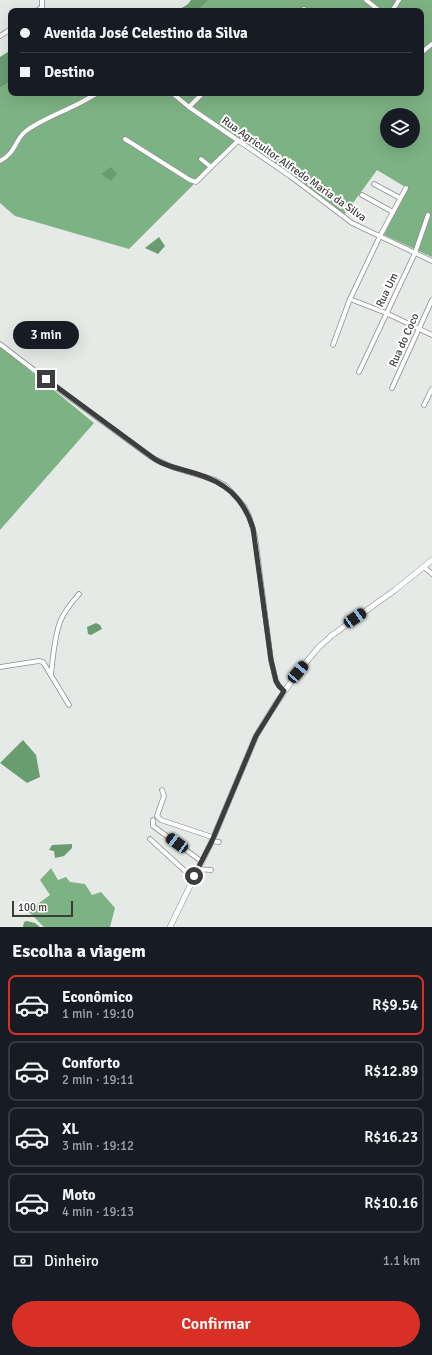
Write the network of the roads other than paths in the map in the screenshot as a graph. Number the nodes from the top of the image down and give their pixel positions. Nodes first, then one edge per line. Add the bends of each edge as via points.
1 (366, 0) edge
2 (376, 8) edge
3 (432, 44) edge
4 (424, 51) edge
5 (91, 96) edge
6 (176, 96) edge
7 (200, 96) edge
8 (189, 107) junction
9 (124, 139) dead end
10 (238, 141) junction
11 (201, 159) dead end
12 (0, 161) edge
13 (211, 167) junction
14 (374, 184) dead end
15 (406, 188) dead end
16 (362, 195) dead end
17 (400, 198) junction
18 (393, 212) junction
19 (428, 215) dead end
20 (380, 236) junction
21 (415, 253) junction
22 (432, 261) edge
23 (350, 299) junction
24 (432, 300) edge
25 (386, 312) junction
26 (419, 329) junction
27 (432, 335) edge
28 (0, 344) edge
29 (333, 345) dead end
30 (359, 372) dead end
31 (392, 388) dead end
32 (432, 388) edge
33 (424, 406) dead end
34 (432, 560) edge
35 (424, 567) junction
36 (432, 574) edge
37 (80, 594) dead end
38 (0, 667) edge
39 (51, 675) junction
40 (284, 691) junction
41 (69, 706) dead end
42 (162, 790) dead end
43 (154, 820) dead end
44 (150, 839) dead end
45 (212, 839) junction
46 (219, 842) dead end
47 (201, 861) junction
48 (197, 869) junction
49 (211, 870) dead end
50 (194, 876) junction
51 (170, 927) edge

1 - 2 street
3 - 4 street
5 - 12 street via 25,131 11,153
6 - 8 street, Rua Agricultor Alfredo Maria da Silva
7 - 8 street
8 - 10 street, Rua Agricultor Alfredo Maria da Silva
9 - 13 street via 196,182
10 - 13 street
10 - 20 street, Rua Agricultor Alfredo Maria da Silva via 352,223
11 - 13 street
14 - 17 street
15 - 17 street
16 - 18 street
17 - 18 street
18 - 20 street
19 - 21 street, Rua Um
20 - 21 street, Rua Agricultor Alfredo Maria da Silva
20 - 23 street
21 - 22 street, Rua Agricultor Alfredo Maria da Silva
21 - 25 street, Rua Um
23 - 25 street
23 - 29 street
24 - 26 street, Rua do Coco
25 - 26 street
25 - 30 street, Rua Um
26 - 27 street
26 - 31 street, Rua do Coco
28 - 40 street via 156,460 215,480 226,486 244,506 255,536 271,660 276,681
32 - 33 street
34 - 35 street
35 - 36 street
35 - 40 street via 324,642
37 - 39 street via 60,621
38 - 39 street via 41,662
39 - 41 street
40 - 45 street via 256,736
42 - 45 street via 164,796 157,816 160,820
43 - 47 street via 153,826
44 - 50 street
45 - 46 street
45 - 47 street
47 - 48 street
48 - 49 street
48 - 50 street
50 - 51 street

